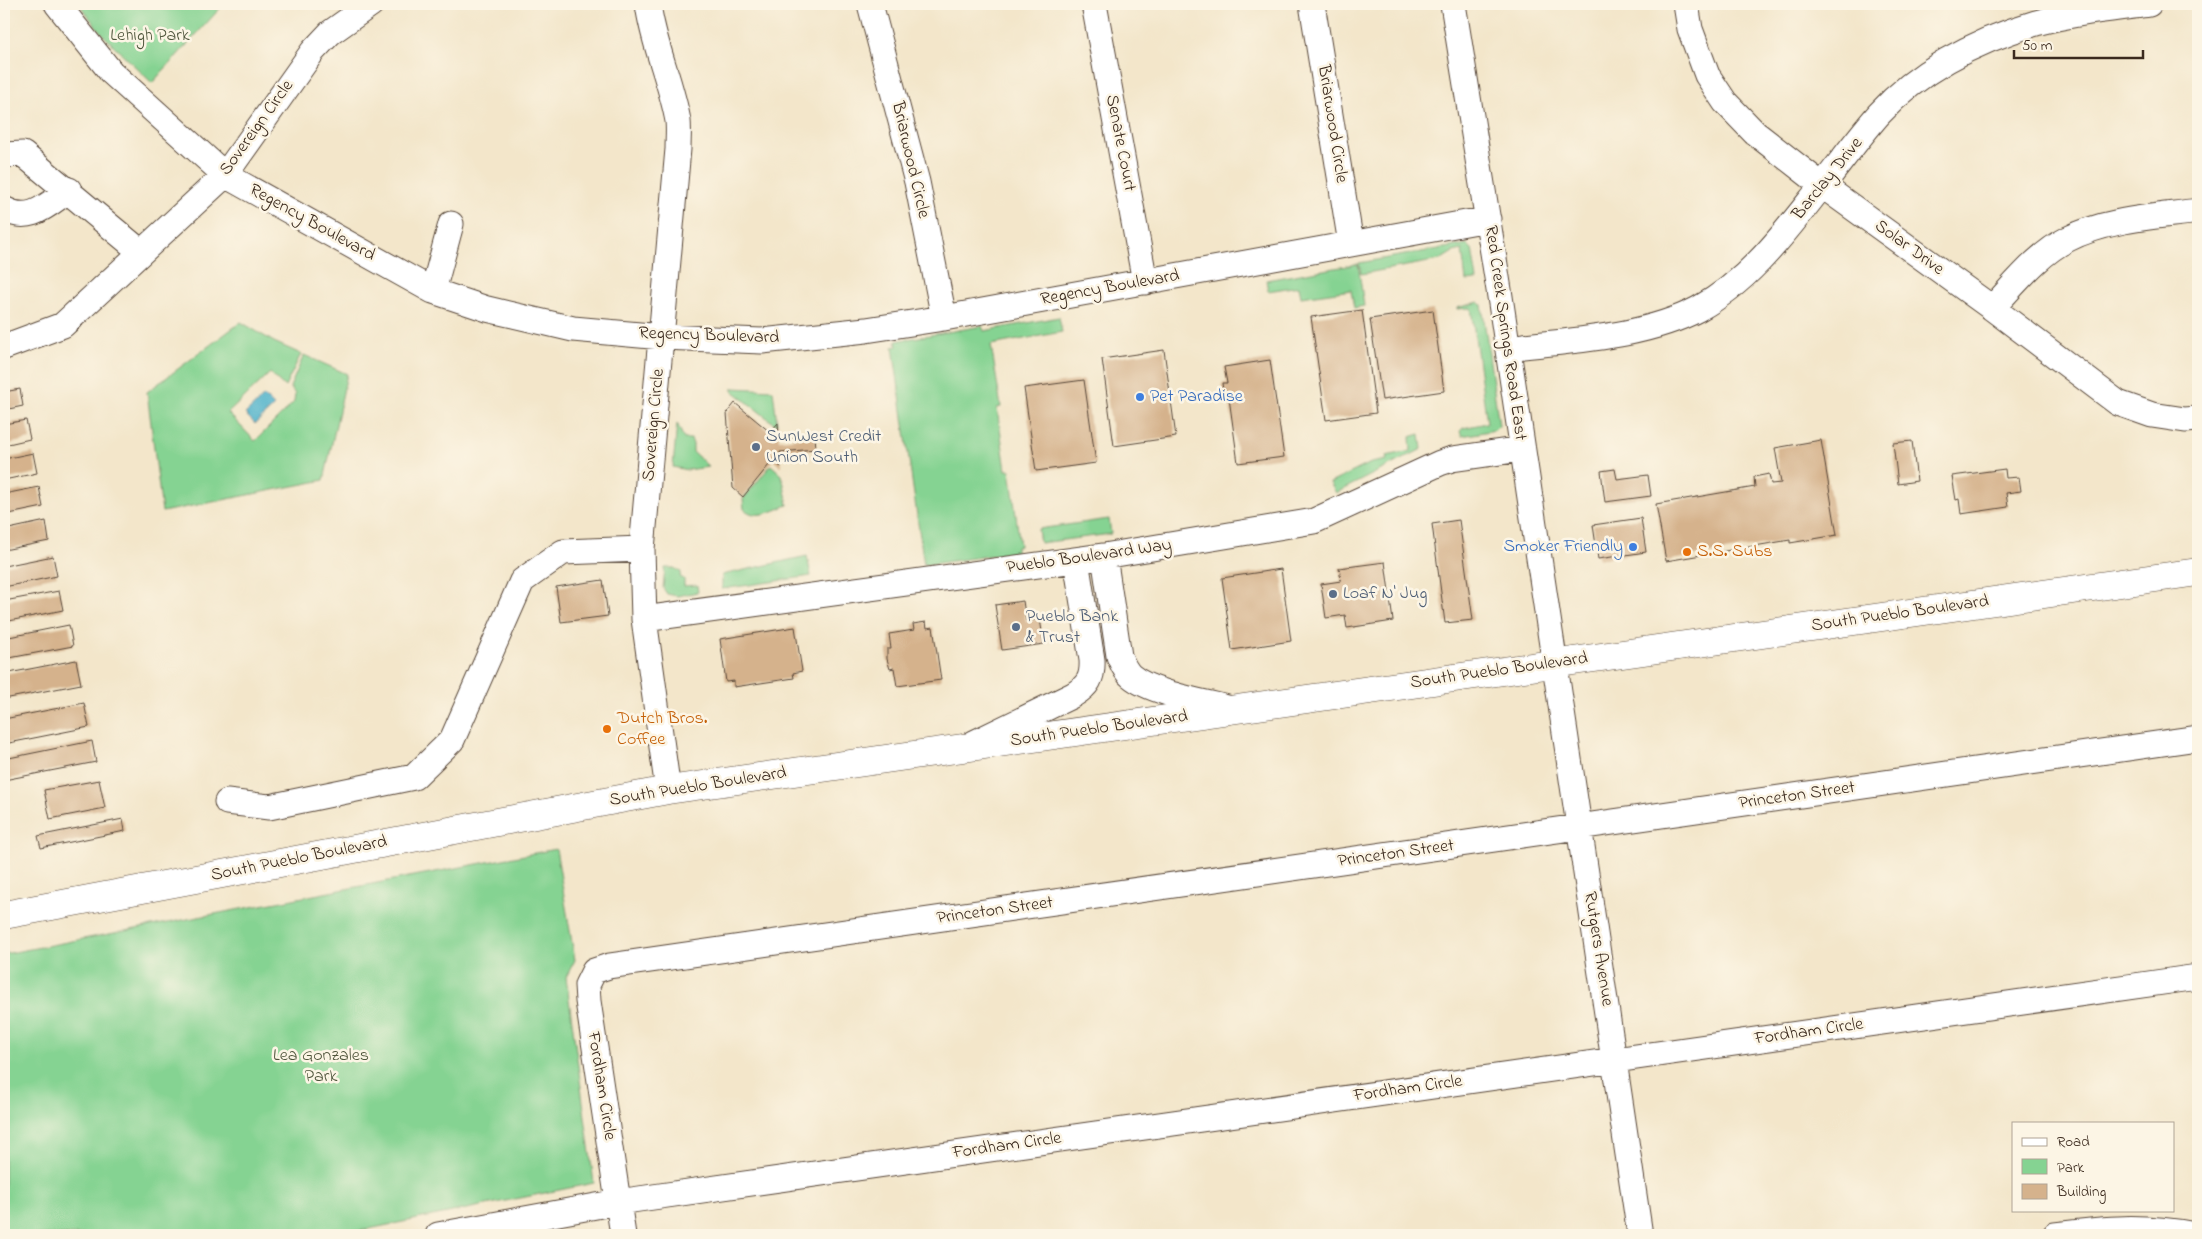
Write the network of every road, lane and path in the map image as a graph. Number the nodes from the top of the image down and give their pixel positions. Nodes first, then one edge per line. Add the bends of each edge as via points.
1 (58, 4) edge
2 (371, 4) edge
3 (648, 4) edge
4 (870, 4) edge
5 (1094, 4) edge
6 (1312, 4) edge
7 (1453, 4) edge
8 (1686, 4) edge
9 (2149, 4) edge
10 (4, 155) edge
11 (225, 175) junction
12 (1823, 186) junction
13 (69, 190) junction
14 (4, 208) edge
15 (2198, 211) edge
16 (1488, 219) junction
17 (451, 224) dead end
18 (1351, 244) junction
19 (141, 252) junction
20 (1145, 282) junction
21 (433, 291) junction
22 (1992, 308) junction
23 (944, 318) junction
24 (662, 337) junction
25 (4, 348) edge
26 (1508, 348) junction
27 (2198, 419) edge
28 (1522, 449) junction
29 (642, 549) junction
30 (1104, 556) junction
31 (1076, 560) junction
32 (2198, 572) edge
33 (644, 619) junction
34 (1554, 664) junction
35 (1234, 710) junction
36 (2198, 738) edge
37 (965, 748) junction
38 (668, 790) junction
39 (226, 802) dead end
40 (1579, 827) junction
41 (4, 915) edge
42 (594, 971) joint
43 (2198, 977) edge
44 (1614, 1060) junction
45 (618, 1202) junction
46 (438, 1235) edge
47 (623, 1235) edge
48 (1640, 1235) edge
49 (2055, 1235) edge
50 (2195, 1235) edge

1 - 11 street, Regency Boulevard via 111,72
2 - 11 street, Sovereign Circle via 330,33 313,51
3 - 24 street, Sovereign Circle via 650,23 678,123
4 - 23 street, Briarwood Circle via 917,182
5 - 20 street, Senate Court
6 - 18 street, Briarwood Circle
7 - 16 street, Red Creek Springs Road East
8 - 12 street, Solar Drive via 1690,29 1707,75 1725,102 1756,133
9 - 12 street, Barclay Drive via 2036,23 1988,40 1944,63 1907,88 1880,114
10 - 13 street via 23,154
11 - 19 street, Sovereign Circle
11 - 21 street, Regency Boulevard
12 - 22 street, Solar Drive
12 - 26 street, Barclay Drive via 1760,261 1698,308 1662,324 1630,331
13 - 14 street via 37,212 20,216
13 - 19 street
15 - 22 street via 2096,228 2067,239 2041,257
16 - 18 street, Regency Boulevard
16 - 26 street, Red Creek Springs Road East
17 - 21 street
18 - 20 street, Regency Boulevard
19 - 25 street, Sovereign Circle via 62,325
20 - 23 street, Regency Boulevard
21 - 24 street, Regency Boulevard via 486,309 573,329
22 - 27 street, Solar Drive via 2118,403 2152,416
23 - 24 street, Regency Boulevard via 762,341
24 - 29 street, Sovereign Circle
26 - 28 street, Red Creek Springs Road East
28 - 30 street, Pueblo Boulevard Way via 1440,463 1314,521
28 - 34 street, Red Creek Springs Road East
29 - 33 street, Sovereign Circle
29 - 39 street via 563,552 522,581 452,740 414,777 269,807
30 - 31 street, Pueblo Boulevard Way
30 - 35 street via 1118,656 1123,666 1132,676 1161,691
31 - 33 street, Pueblo Boulevard Way
31 - 37 street via 1093,672 1086,688
32 - 34 main road, South Pueblo Boulevard
33 - 38 street, Sovereign Circle
34 - 35 main road, South Pueblo Boulevard
34 - 40 street, Rutgers Avenue
35 - 37 main road, South Pueblo Boulevard
36 - 40 street, Princeton Street
37 - 38 main road, South Pueblo Boulevard
38 - 41 main road, South Pueblo Boulevard
40 - 42 street, Princeton Street via 629,963
40 - 44 street, Rutgers Avenue
42 - 45 street, Fordham Circle via 587,985 588,1001
43 - 44 street, Fordham Circle
44 - 45 street, Fordham Circle
44 - 48 street, Rutgers Avenue
45 - 46 street
45 - 47 street, Fordham Circle
49 - 50 street via 2128,1227

